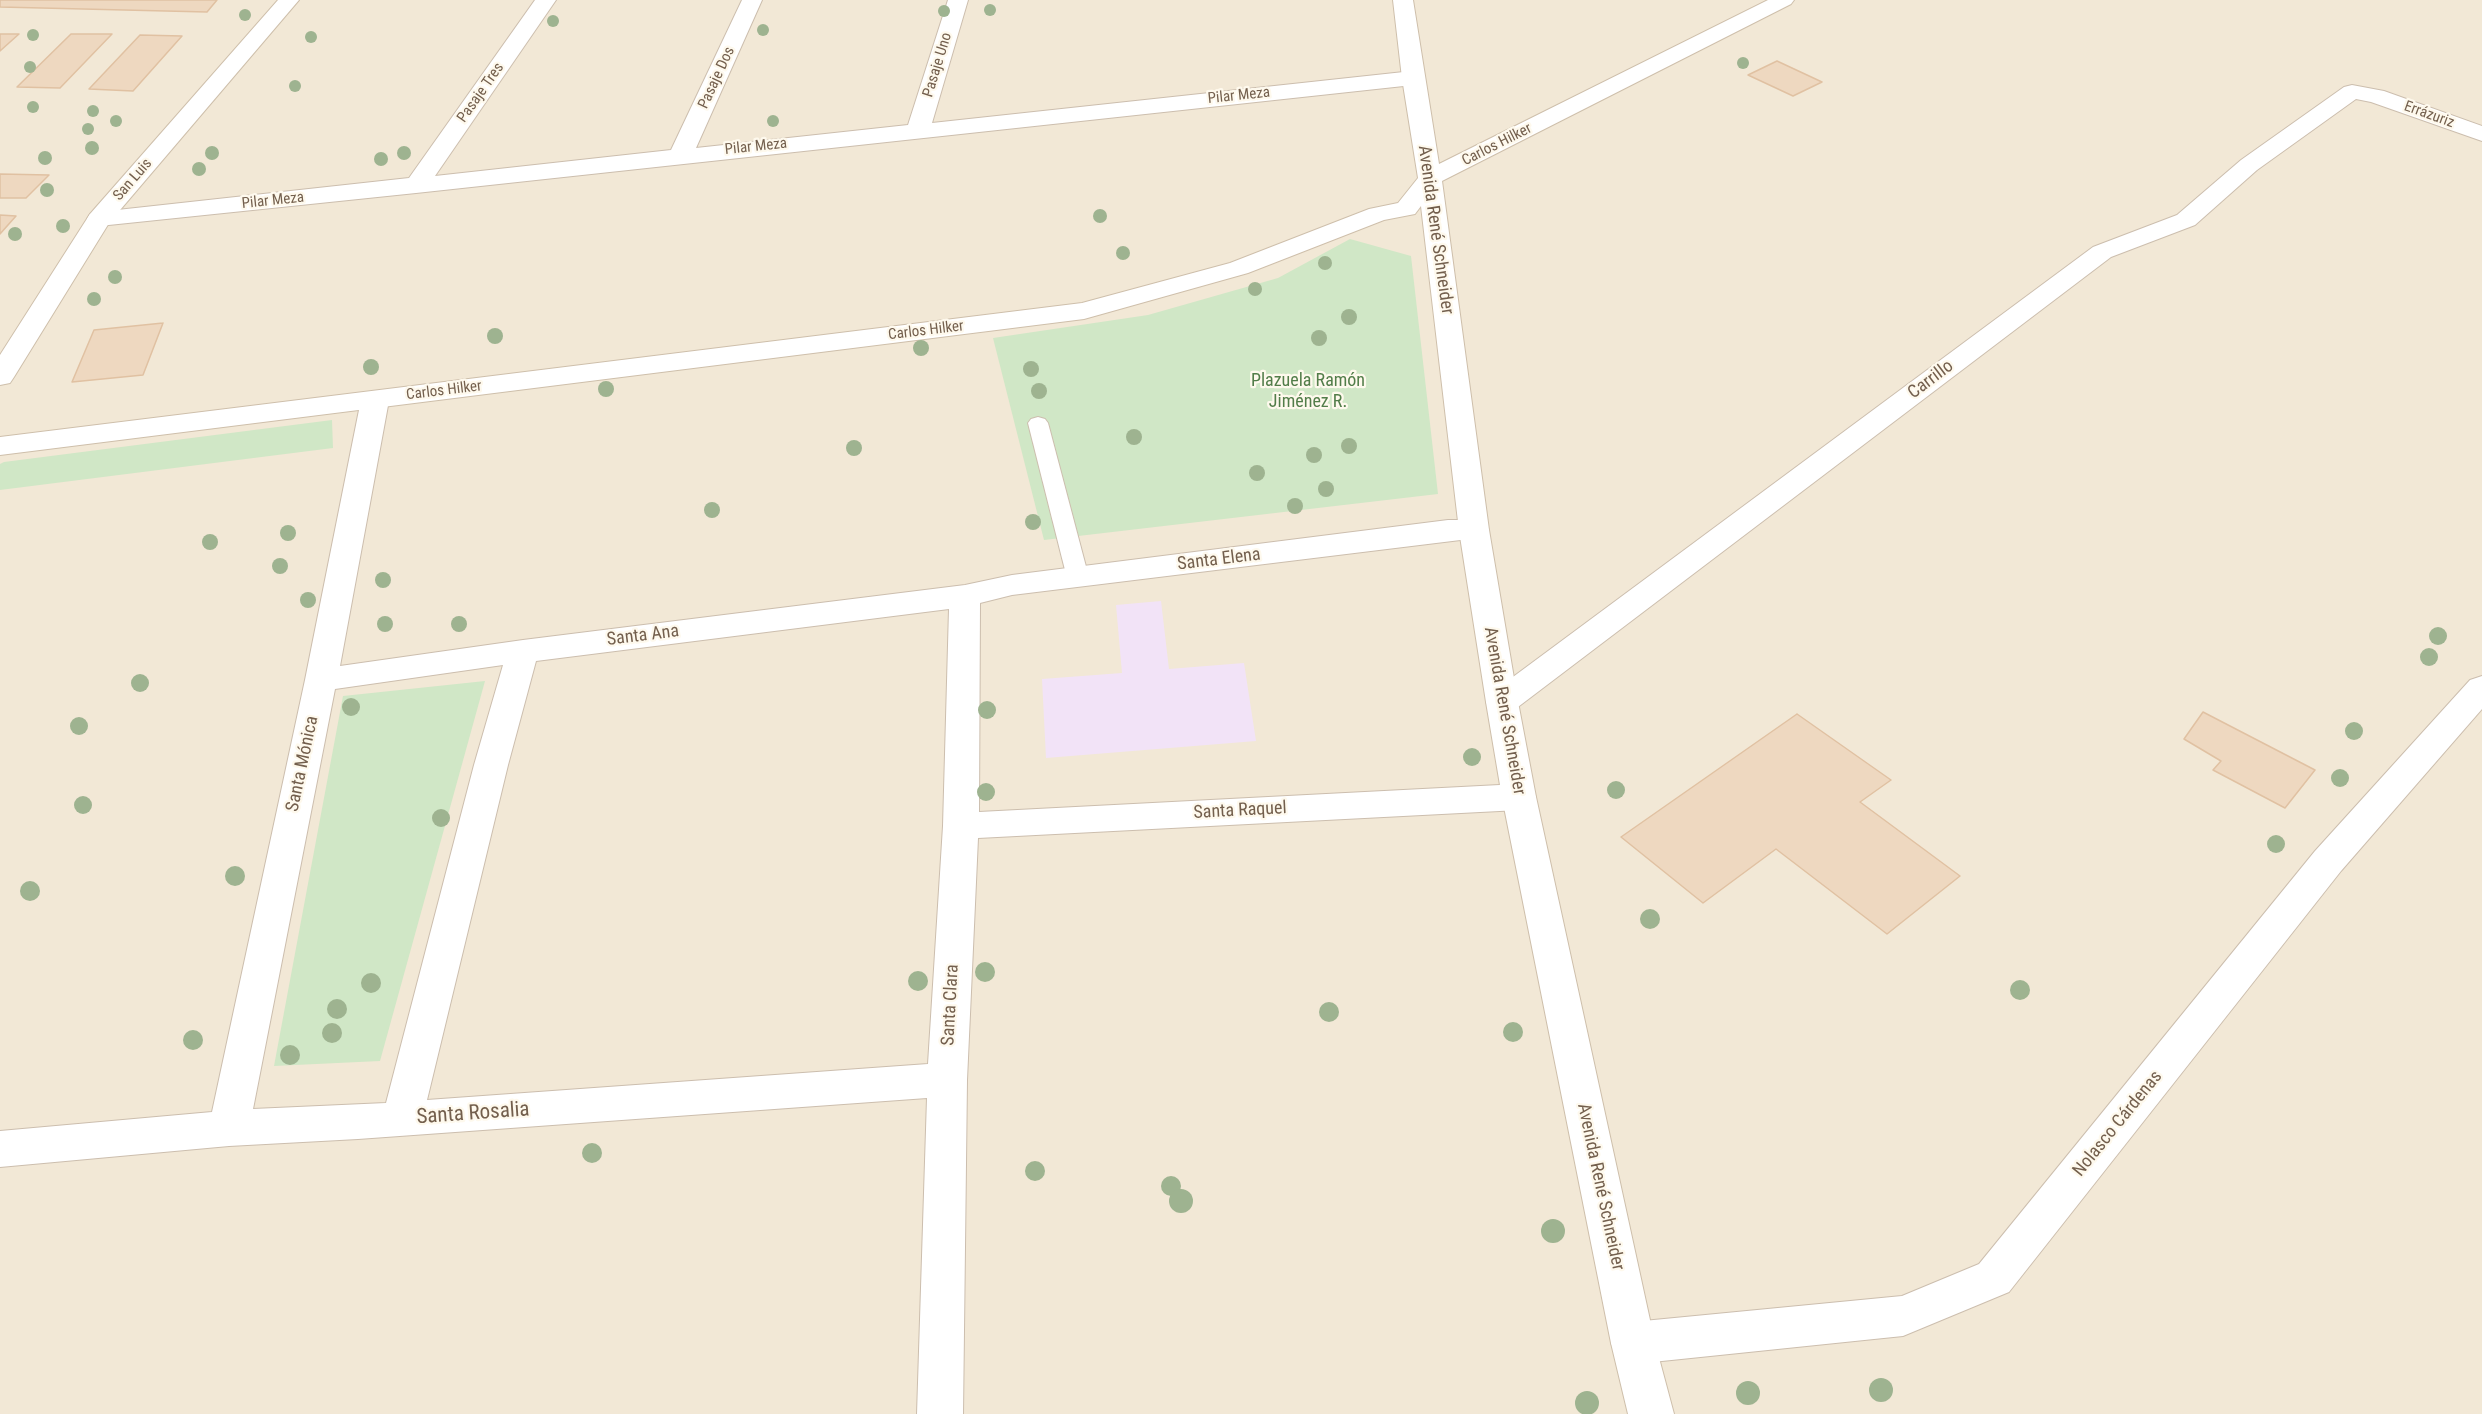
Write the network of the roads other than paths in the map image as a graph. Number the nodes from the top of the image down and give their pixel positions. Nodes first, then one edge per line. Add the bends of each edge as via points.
1 (289, 0) edge
2 (546, 0) edge
3 (752, 0) edge
4 (958, 0) edge
5 (1403, 0) edge
6 (1784, 0) edge
7 (1413, 78) junction
8 (2376, 96) joint
9 (918, 130) junction
10 (2482, 134) edge
11 (681, 155) junction
12 (1430, 178) junction
13 (416, 186) junction
14 (99, 219) junction
15 (0, 377) edge
16 (375, 400) junction
17 (1038, 423) dead end
18 (0, 446) edge
19 (1474, 530) junction
20 (1078, 578) junction
21 (965, 596) junction
22 (523, 651) junction
23 (321, 680) junction
24 (2482, 688) edge
25 (1502, 702) junction
26 (1519, 797) junction
27 (961, 826) junction
28 (947, 1080) junction
29 (402, 1119) junction
30 (229, 1128) junction
31 (0, 1149) edge
32 (1633, 1343) junction
33 (940, 1414) edge
34 (1651, 1414) edge

1 - 14 street, San Luis
2 - 13 street, Pasaje Tres
3 - 11 street, Pasaje Dos
4 - 9 street, Pasaje Uno
5 - 7 street, Avenida René Schneider
6 - 12 street, Carlos Hilker
7 - 9 street, Pilar Meza
7 - 12 street, Avenida René Schneider
8 - 10 street, Errázuriz
8 - 25 street, Carrillo via 2352,92 2249,165 2186,220 2102,252
9 - 11 street, Pilar Meza
11 - 13 street, Pilar Meza
12 - 16 street, Carlos Hilker via 1406,209 1378,214 1239,268 1084,311
12 - 19 street, Avenida René Schneider
13 - 14 street, Pilar Meza
14 - 15 street, San Luis
16 - 18 street, Carlos Hilker
16 - 23 street, Santa Mónica
17 - 20 lane
19 - 20 street, Santa Elena via 1448,530
19 - 25 street, Avenida René Schneider
20 - 21 street, Santa Elena via 1012,585
21 - 22 street, Santa Ana
21 - 27 street, Santa Clara
22 - 23 street, Santa Ana
22 - 29 street
23 - 30 street, Santa Mónica
24 - 32 street, Nolasco Cárdenas via 2328,861 1994,1278 1903,1316
25 - 26 street, Avenida René Schneider
26 - 27 street, Santa Raquel
26 - 32 street, Avenida René Schneider
27 - 28 street, Santa Clara
28 - 29 street, Santa Rosalia
28 - 33 street, Santa Clara
29 - 30 street, Santa Rosalia
30 - 31 street, Santa Rosalia
32 - 34 street, Avenida René Schneider

